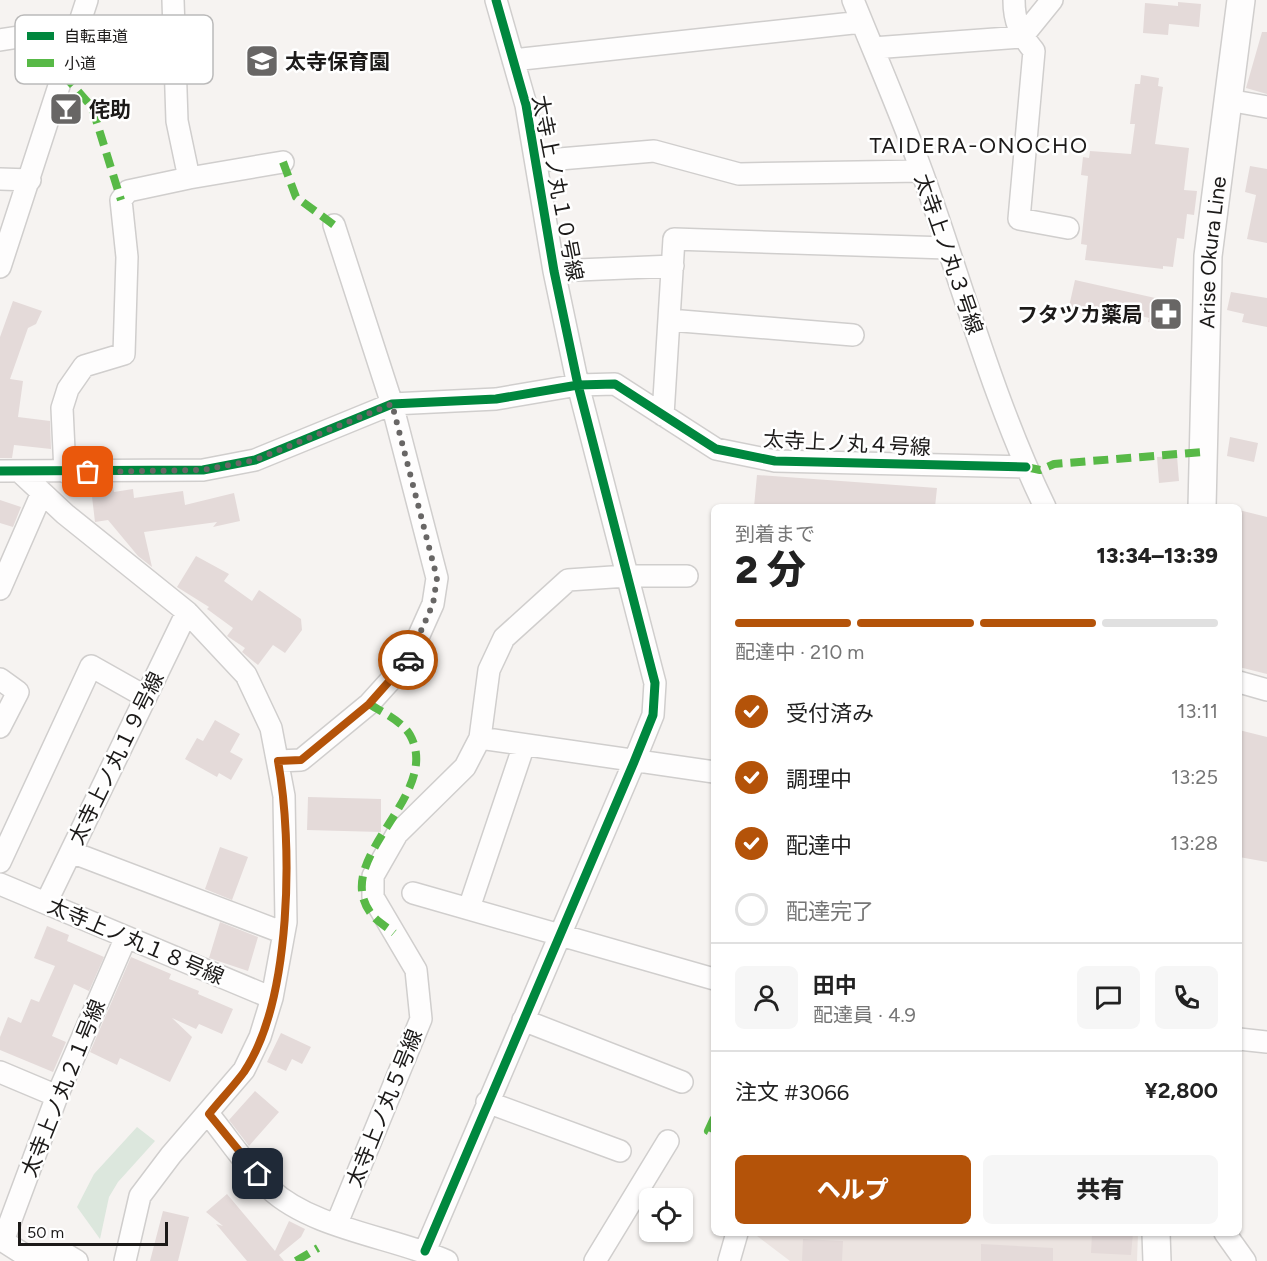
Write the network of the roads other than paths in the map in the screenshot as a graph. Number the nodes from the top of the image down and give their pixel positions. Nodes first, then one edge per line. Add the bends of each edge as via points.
1 (87, 0) edge
2 (173, 0) edge
3 (496, 0) edge
4 (853, 0) edge
5 (1014, 0) edge
6 (1052, 0) edge
7 (1229, 0) edge
8 (1241, 0) edge
9 (82, 15) edge
10 (173, 15) edge
11 (862, 22) junction
12 (1022, 37) junction
13 (15, 38) edge
14 (0, 40) edge
15 (873, 48) junction
16 (513, 60) junction
17 (60, 84) edge
18 (176, 84) edge
19 (1228, 100) junction
20 (1267, 107) edge
21 (536, 161) junction
22 (283, 162) dead end
23 (921, 171) junction
24 (189, 178) junction
25 (0, 179) edge
26 (30, 180) junction
27 (334, 225) dead end
28 (1068, 228) dead end
29 (947, 248) junction
30 (673, 266) junction
31 (0, 267) edge
32 (554, 271) junction
33 (669, 320) junction
34 (853, 335) dead end
35 (578, 385) junction
36 (392, 404) junction
37 (663, 415) junction
38 (1026, 467) junction
39 (9, 471) edge
40 (65, 472) junction
41 (41, 495) junction
42 (1044, 504) edge
43 (1202, 504) edge
44 (627, 576) junction
45 (687, 576) dead end
46 (0, 589) edge
47 (187, 612) junction
48 (0, 679) edge
49 (1242, 683) edge
50 (1267, 690) edge
51 (146, 697) junction
52 (0, 727) edge
53 (480, 738) junction
54 (524, 745) junction
55 (278, 761) junction
56 (634, 762) junction
57 (711, 772) edge
58 (70, 852) junction
59 (0, 862) edge
60 (0, 884) edge
61 (413, 893) dead end
62 (46, 903) junction
63 (469, 908) junction
64 (284, 933) junction
65 (560, 934) junction
66 (126, 937) junction
67 (711, 978) edge
68 (272, 998) junction
69 (523, 1020) junction
70 (1242, 1039) edge
71 (1267, 1042) edge
72 (0, 1072) edge
73 (682, 1082) dead end
74 (57, 1096) junction
75 (487, 1102) junction
76 (209, 1114) junction
77 (669, 1141) dead end
78 (620, 1151) dead end
79 (337, 1223) junction
80 (736, 1236) edge
81 (1156, 1236) edge
82 (1227, 1236) edge
83 (2, 1240) edge
84 (425, 1251) junction
85 (77, 1261) edge
86 (125, 1261) edge
87 (447, 1261) edge
88 (595, 1261) edge
89 (729, 1261) edge
90 (1157, 1261) edge
91 (1245, 1261) edge

1 - 9 street
2 - 10 street
3 - 16 street, 太寺上ノ丸１０号線
4 - 11 street, 太寺上ノ丸３号線
5 - 12 street via 1014,19
6 - 12 street
7 - 8 street
8 - 19 main road, Arise Okura Line
11 - 15 street, 太寺上ノ丸３号線
11 - 16 street
12 - 15 street
12 - 28 street via 1034,51 1019,219
13 - 14 street
15 - 23 street, 太寺上ノ丸３号線
16 - 21 street, 太寺上ノ丸１０号線
17 - 26 street
18 - 24 street via 177,121
19 - 20 street
19 - 43 main road, Arise Okura Line via 1208,256
21 - 23 street via 654,152 739,174
21 - 32 street, 太寺上ノ丸１０号線
22 - 24 street
23 - 29 street, 太寺上ノ丸３号線
24 - 40 street via 128,191 121,200 127,257 124,354 84,366 68,389 62,408
25 - 26 street
26 - 31 street
27 - 36 street
29 - 30 street via 674,239
29 - 38 street, 太寺上ノ丸３号線
30 - 32 street
30 - 33 street
32 - 35 street, 太寺上ノ丸１０号線
33 - 34 street
33 - 37 street
35 - 36 street, 太寺上ノ丸４号線 via 496,399
35 - 37 street, 太寺上ノ丸４号線 via 615,384
35 - 44 street, 太寺上ノ丸１０号線
36 - 40 street, 太寺上ノ丸４号線 via 255,460 203,470
36 - 55 street via 437,578 433,604 407,662 369,704 301,760
37 - 38 street, 太寺上ノ丸４号線 via 717,449 775,461
38 - 42 street, 太寺上ノ丸３号線
39 - 40 street, 太寺上ノ丸４号線
39 - 41 street
41 - 46 street
41 - 47 street
44 - 45 street, 太寺上ノ丸５号線
44 - 53 street, 太寺上ノ丸５号線 via 568,580 504,638 489,669
44 - 56 street, 太寺上ノ丸１０号線 via 656,683 653,714
47 - 51 street, 太寺上ノ丸１９号線
47 - 55 street via 246,675 271,728
48 - 52 street via 18,692
49 - 50 street
51 - 58 street, 太寺上ノ丸１９号線
51 - 59 street via 91,666
53 - 54 street
53 - 79 street, 太寺上ノ丸５号線 via 465,767 398,834 373,876 373,897 416,970 421,1019
54 - 56 street
54 - 63 street
55 - 64 street via 284,796
56 - 57 street
56 - 65 street, 太寺上ノ丸１０号線
58 - 62 street, 太寺上ノ丸１９号線
58 - 64 street
60 - 62 street, 太寺上ノ丸１８号線
61 - 63 street
62 - 66 street, 太寺上ノ丸１８号線
63 - 65 street
64 - 68 street
65 - 67 street
65 - 69 street, 太寺上ノ丸１０号線
66 - 68 street, 太寺上ノ丸１８号線
66 - 74 street, 太寺上ノ丸２１号線
68 - 76 street via 244,1071
69 - 73 street
69 - 75 street, 太寺上ノ丸１０号線
70 - 71 street
72 - 74 street
74 - 83 street, 太寺上ノ丸２１号線
75 - 78 street
75 - 84 street, 太寺上ノ丸１０号線
76 - 79 street via 270,1189 312,1216
76 - 86 street via 140,1196
77 - 88 street
79 - 84 street
80 - 89 street
81 - 90 main road
82 - 91 street
83 - 85 street via 25,1255 67,1255
84 - 87 street

